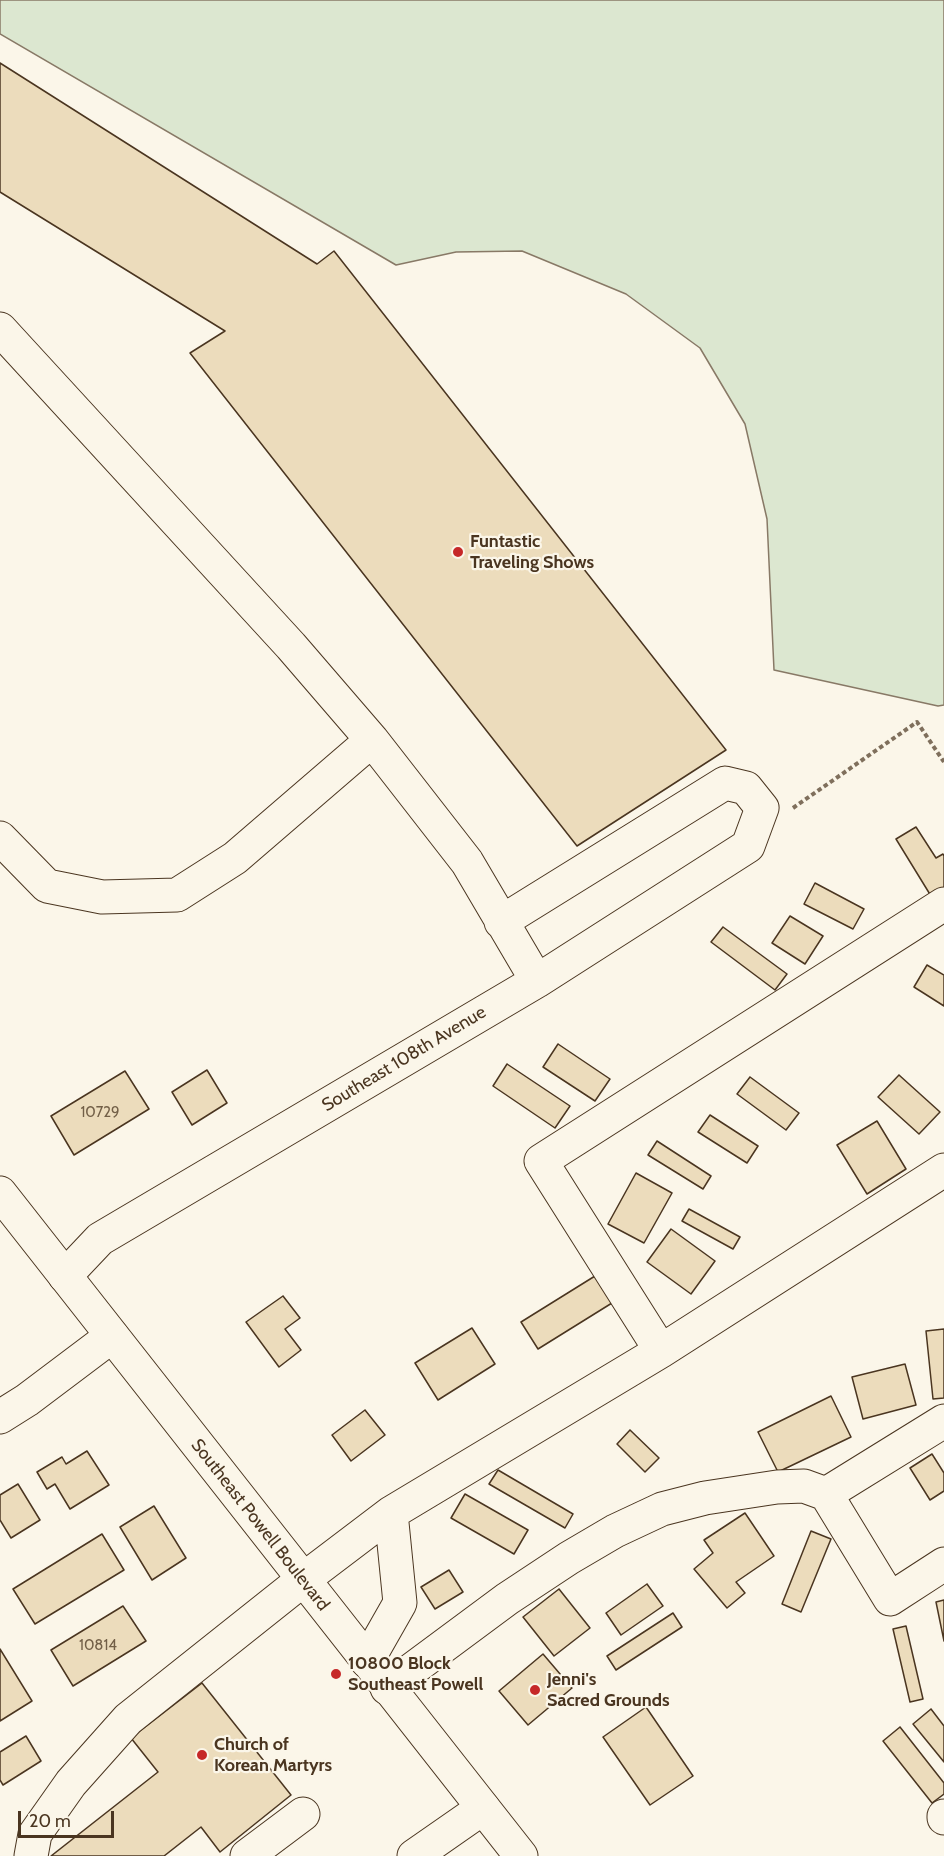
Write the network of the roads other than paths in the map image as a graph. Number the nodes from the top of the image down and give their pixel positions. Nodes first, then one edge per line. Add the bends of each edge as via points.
1 (0, 329) edge
2 (372, 740) junction
3 (0, 838) edge
4 (944, 904) edge
5 (501, 922) junction
6 (537, 981) junction
7 (944, 1170) edge
8 (0, 1193) edge
9 (65, 1276) junction
10 (112, 1336) junction
11 (661, 1350) junction
12 (0, 1417) edge
13 (944, 1421) edge
14 (826, 1494) junction
15 (391, 1513) junction
16 (944, 1564) edge
17 (304, 1579) junction
18 (367, 1661) junction
19 (387, 1688) junction
20 (483, 1808) junction
21 (303, 1814) dead end
22 (31, 1856) edge
23 (247, 1856) edge
24 (414, 1856) edge
25 (521, 1856) edge

1 - 2 street via 284,638
2 - 3 street via 235,858 177,895 102,897 47,886
2 - 5 street via 467,862
4 - 11 street via 541,1161
5 - 6 street
5 - 6 street, Southeast 108th Avenue via 725,783 746,788 762,808 748,846
6 - 9 street, Southeast 108th Avenue via 100,1239
7 - 11 street
8 - 9 street, Southeast Powell Boulevard
9 - 10 street, Southeast Powell Boulevard
10 - 12 street
10 - 17 street, Southeast Powell Boulevard
11 - 15 street
13 - 14 street
14 - 16 street via 890,1599
14 - 19 street via 804,1486 777,1488 705,1498 662,1509 569,1558
15 - 17 street
15 - 18 street via 400,1603
17 - 18 street, Southeast Powell Boulevard
17 - 22 street via 128,1719 71,1783 35,1834
18 - 19 street, Southeast Powell Boulevard
19 - 20 street, Southeast Powell Boulevard
20 - 24 street
20 - 25 street, Southeast Powell Boulevard
21 - 23 street

